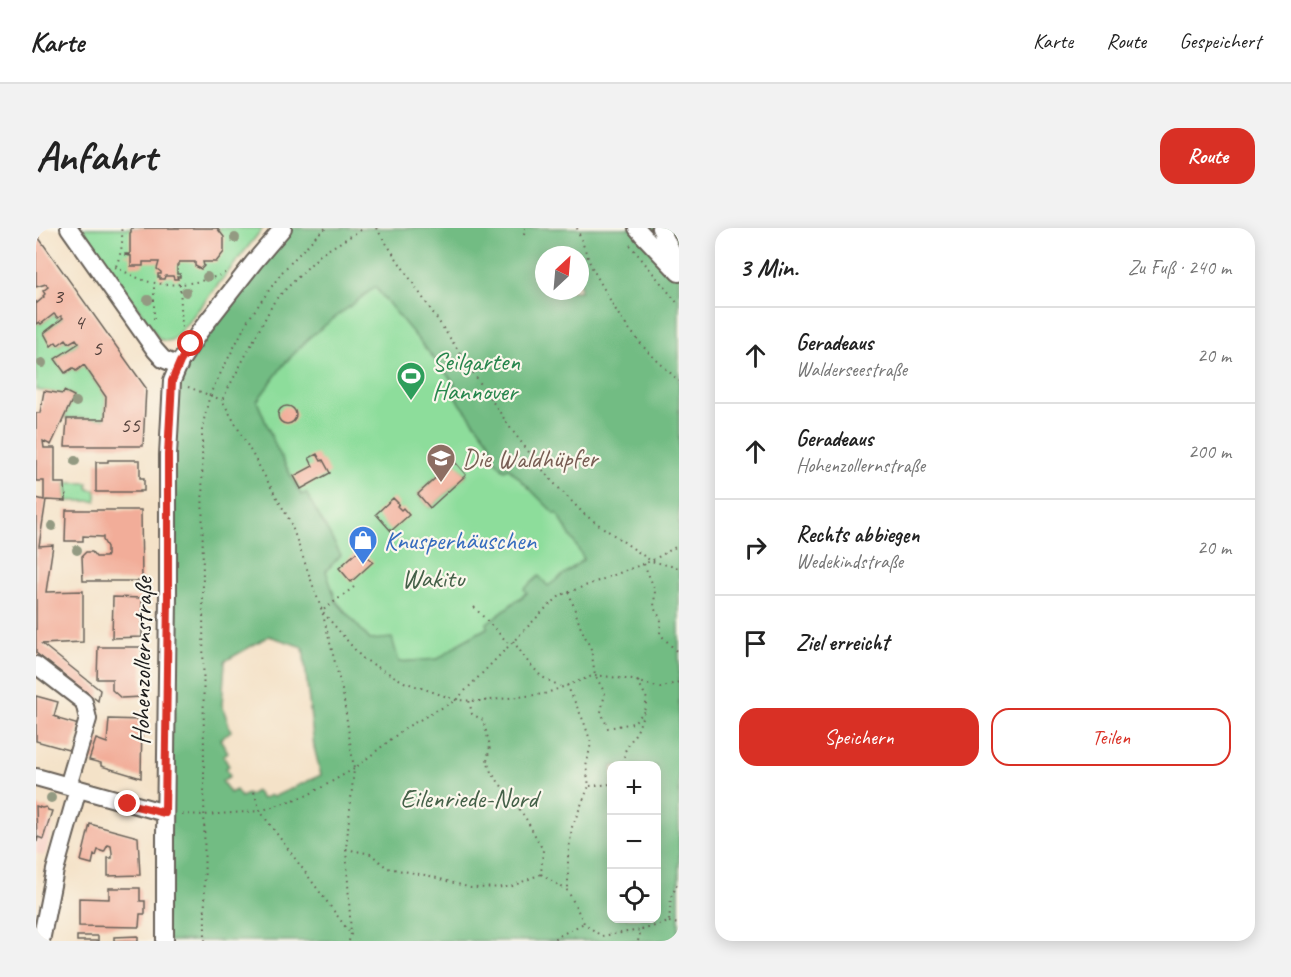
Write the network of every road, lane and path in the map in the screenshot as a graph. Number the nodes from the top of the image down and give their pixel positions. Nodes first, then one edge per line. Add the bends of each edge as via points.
1 (69, 228) edge
2 (121, 228) edge
3 (283, 228) edge
4 (326, 228) edge
5 (364, 228) edge
6 (376, 228) edge
7 (525, 228) edge
8 (577, 228) edge
9 (660, 228) edge
10 (640, 234) edge
11 (524, 235) dead end
12 (254, 262) junction
13 (679, 266) edge
14 (110, 273) junction
15 (679, 273) edge
16 (154, 283) junction
17 (180, 284) junction
18 (679, 305) edge
19 (153, 322) dead end
20 (182, 335) dead end
21 (179, 378) junction
22 (679, 381) edge
23 (210, 394) junction
24 (222, 400) junction
25 (679, 545) edge
26 (651, 561) junction
27 (644, 564) junction
28 (679, 568) edge
29 (354, 587) dead end
30 (569, 592) junction
31 (474, 607) dead end
32 (322, 611) junction
33 (513, 641) junction
34 (510, 645) junction
35 (679, 654) edge
36 (36, 665) edge
37 (595, 675) junction
38 (638, 681) junction
39 (679, 682) edge
40 (567, 685) junction
41 (562, 687) junction
42 (456, 700) junction
43 (469, 700) junction
44 (644, 712) junction
45 (624, 761) edge
46 (354, 769) junction
47 (36, 777) edge
48 (607, 784) edge
49 (589, 786) junction
50 (73, 788) junction
51 (254, 792) dead end
52 (260, 811) junction
53 (165, 813) junction
54 (204, 815) junction
55 (346, 849) junction
56 (541, 874) junction
57 (679, 882) edge
58 (568, 891) junction
59 (669, 922) junction
60 (584, 923) junction
61 (679, 924) edge
62 (640, 930) junction
63 (351, 934) junction
64 (351, 940) edge
65 (41, 941) edge
66 (165, 941) edge
67 (205, 941) edge
68 (549, 941) edge
69 (638, 941) edge

1 - 14 street
2 - 14 path via 120,256
3 - 12 street
4 - 23 path via 282,272 248,320
5 - 24 path via 321,254 275,300
6 - 26 path via 511,429 549,478 585,515
7 - 11 path
8 - 22 path via 591,266 621,318 647,351
9 - 13 street
10 - 15 street
10 - 18 path
12 - 17 path via 198,282
12 - 21 street via 195,338
14 - 16 path via 130,274
14 - 21 street via 158,354
16 - 17 path
16 - 19 path
17 - 20 path
21 - 23 path
21 - 53 street, Hohenzollernstraße via 168,455
23 - 24 path
23 - 54 path via 202,428
24 - 32 path via 290,521
25 - 26 path
26 - 27 path
26 - 28 path
27 - 30 path
27 - 35 path via 655,590 654,608 661,619 660,634
29 - 32 path
30 - 33 path via 546,608
30 - 37 path via 591,650
31 - 34 path
32 - 42 path via 362,658 404,682
32 - 46 path via 343,694
33 - 34 path
33 - 41 path via 542,677
34 - 42 path
36 - 50 street via 84,702 88,719
37 - 38 path
37 - 40 path
37 - 44 path via 605,693 601,712 608,728 633,723
38 - 39 path via 660,688
38 - 44 path via 647,699
40 - 41 path
40 - 49 path via 591,743 586,767
41 - 43 path via 544,694
42 - 43 path
42 - 46 path via 405,728
43 - 56 path via 472,714 483,720 490,747 490,772 525,817 543,850
44 - 45 path
46 - 52 path via 308,795
46 - 55 path
47 - 50 street
48 - 49 path
49 - 58 path via 572,827
50 - 53 street
50 - 65 street
51 - 52 path
52 - 54 path
52 - 63 path
53 - 54 path
53 - 66 street, Hohenzollernstraße
54 - 67 path
55 - 56 path via 371,854 387,868 471,888 510,887
55 - 63 path
56 - 58 path
57 - 59 path via 671,897
58 - 60 path
59 - 61 path
59 - 62 path
60 - 62 path via 601,936
60 - 68 path
62 - 69 path
63 - 64 path

